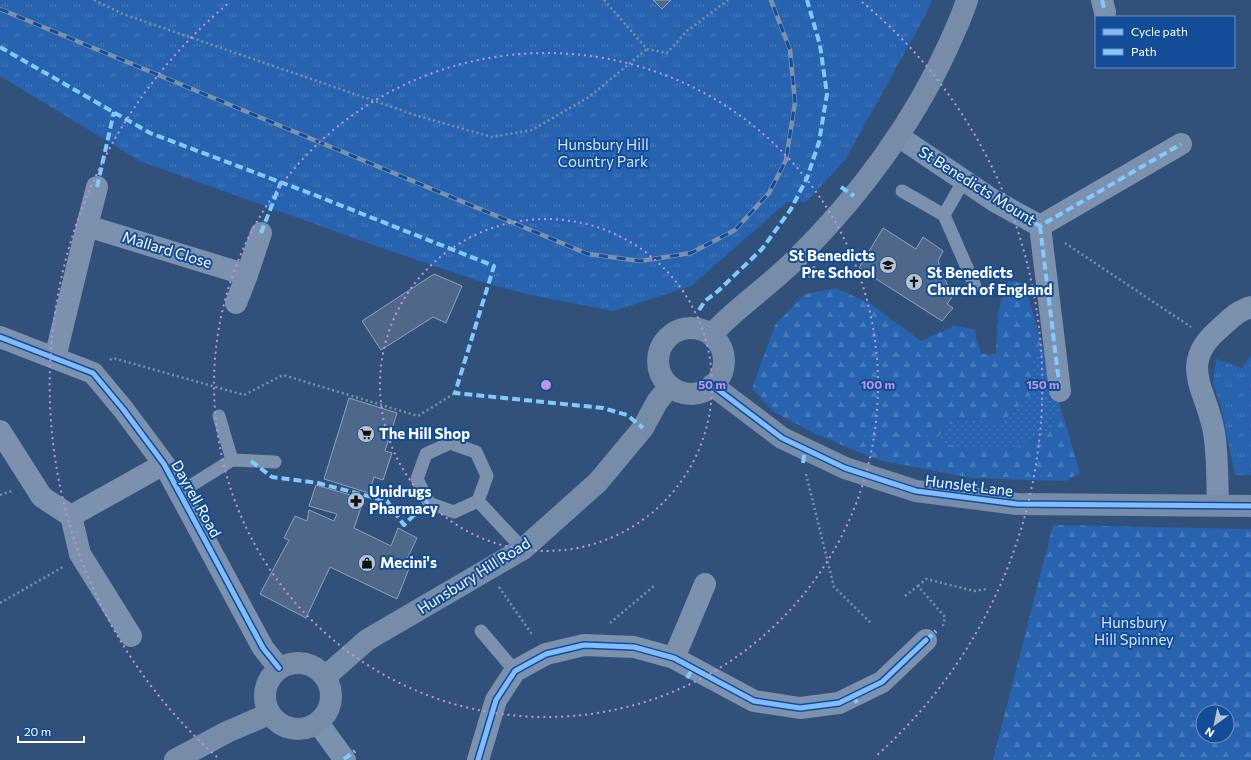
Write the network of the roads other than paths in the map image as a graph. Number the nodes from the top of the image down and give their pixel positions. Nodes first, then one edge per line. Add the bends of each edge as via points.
1 (963, 1) edge
2 (898, 136) junction
3 (1181, 144) dead end
4 (964, 180) junction
5 (96, 187) dead end
6 (902, 192) dead end
7 (944, 215) junction
8 (87, 226) junction
9 (1040, 226) junction
10 (261, 233) dead end
11 (247, 275) junction
12 (975, 286) dead end
13 (236, 303) dead end
14 (1251, 308) edge
15 (711, 335) junction
16 (0, 337) edge
17 (54, 358) junction
18 (670, 386) junction
19 (712, 386) junction
20 (1060, 391) dead end
21 (219, 416) dead end
22 (0, 431) edge
23 (232, 460) junction
24 (275, 462) dead end
25 (164, 464) junction
26 (179, 493) junction
27 (478, 501) junction
28 (1218, 505) junction
29 (1251, 506) edge
30 (71, 516) junction
31 (523, 549) junction
32 (705, 584) dead end
33 (481, 632) dead end
34 (934, 635) road end
35 (131, 636) dead end
36 (674, 658) junction
37 (279, 668) junction
38 (515, 671) junction
39 (324, 676) junction
40 (269, 714) junction
41 (318, 723) junction
42 (175, 760) edge
43 (345, 760) edge
44 (478, 760) edge

1 - 2 street via 940,63
2 - 4 street, St Benedicts Mount
2 - 15 street via 854,196 794,261 730,315
3 - 9 street, St Benedicts Mount
4 - 7 lane
4 - 9 street, St Benedicts Mount via 993,200
5 - 8 street
6 - 7 lane
7 - 12 lane
8 - 11 street, Mallard Close
8 - 17 street
9 - 20 street
10 - 11 street
11 - 13 street
14 - 28 street via 1240,311 1209,338 1197,357 1199,384 1213,427 1218,454
15 - 18 street via 692,327 672,333 664,340 658,354 659,369 663,379
15 - 19 street via 723,354 723,366
16 - 17 street, Dayrell Road
17 - 25 street, Dayrell Road via 93,373
18 - 19 street via 680,392 691,394
18 - 31 street, Hunsbury Hill Road via 657,402 643,428 598,482
19 - 28 street, Hunslet Lane via 782,438 845,468 916,491 1017,504
21 - 23 lane
22 - 30 street via 42,497
23 - 24 lane
23 - 26 lane
25 - 26 street, Dayrell Road
25 - 30 street
26 - 37 street, Dayrell Road via 263,648
27 - 27 lane via 454,512 429,503 417,479 426,454 450,443 476,452 487,476
27 - 31 lane
28 - 29 street, Hunslet Lane
30 - 35 street via 80,554
31 - 39 street, Hunsbury Hill Road via 367,640
32 - 36 street
33 - 38 lane
34 - 36 street via 882,682 839,703 800,708 754,701
36 - 38 street via 634,647 584,645 546,654
37 - 39 street via 302,663 313,667
37 - 40 street via 271,676 265,691 265,703
38 - 44 street via 496,700
39 - 41 street via 330,687 331,698 328,710
40 - 41 street via 285,728 297,730
40 - 42 street via 227,732
41 - 43 street

